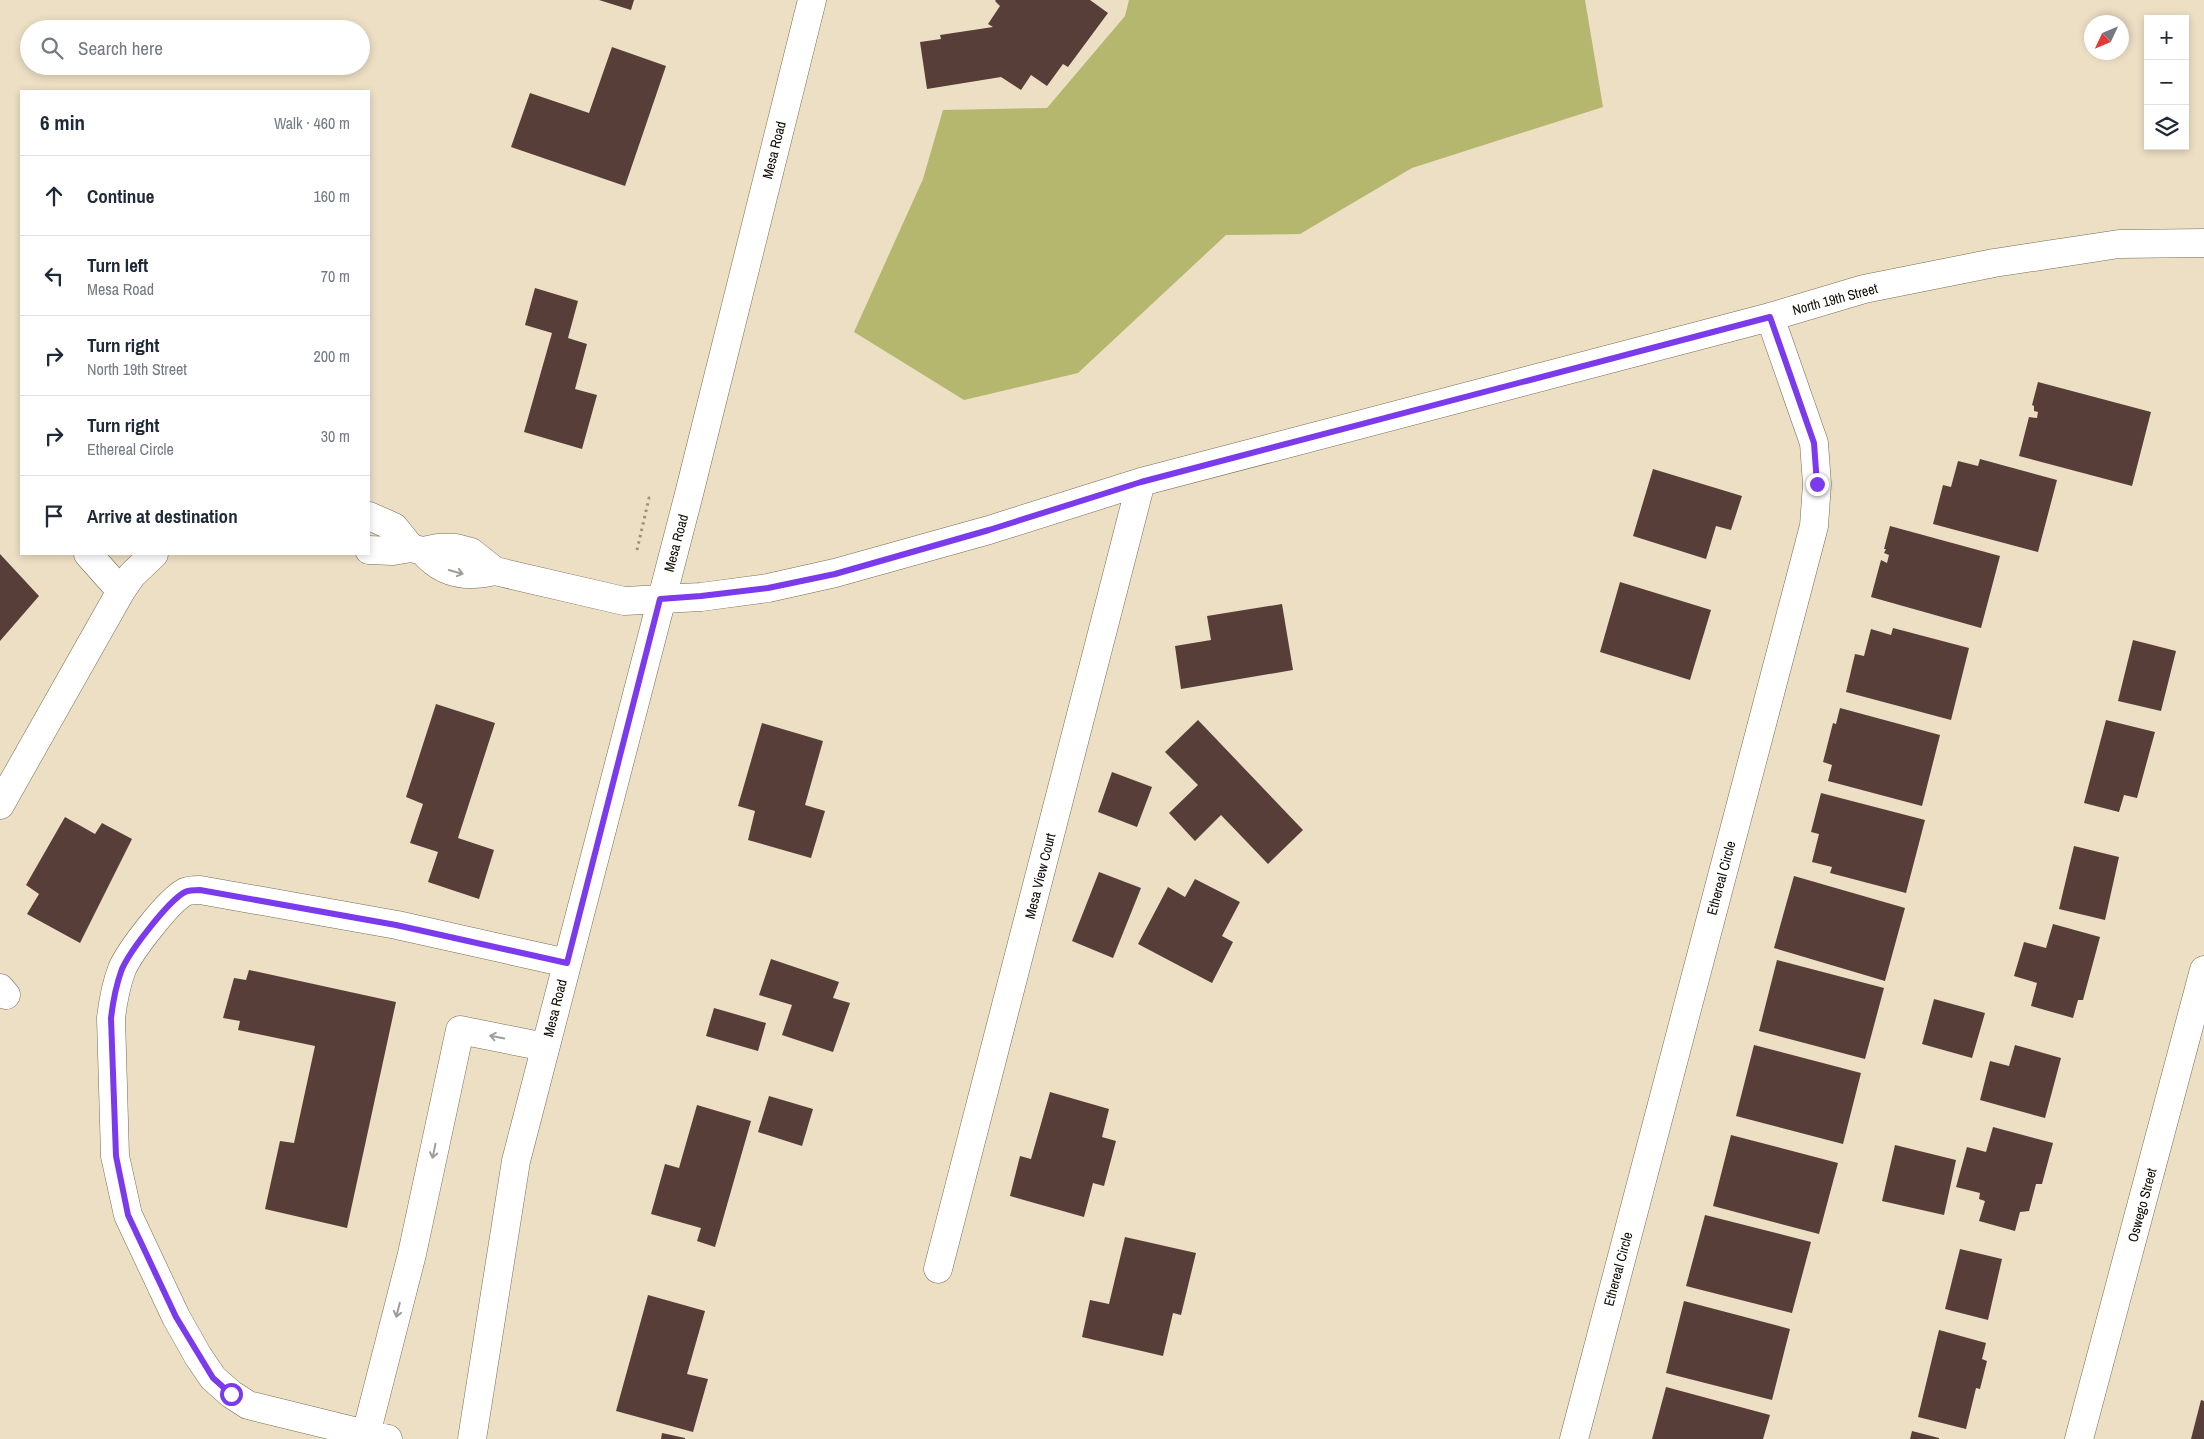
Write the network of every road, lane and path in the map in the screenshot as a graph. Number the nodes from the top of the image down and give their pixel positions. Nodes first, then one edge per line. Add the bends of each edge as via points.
1 (812, 0) edge
2 (2204, 243) edge
3 (1770, 317) junction
4 (1141, 482) junction
5 (370, 516) edge
6 (417, 549) junction
7 (370, 550) edge
8 (89, 555) edge
9 (153, 555) edge
10 (121, 591) junction
11 (660, 599) junction
12 (0, 805) edge
13 (567, 963) junction
14 (2204, 970) edge
15 (545, 1047) junction
16 (938, 1269) dead end
17 (377, 1437) edge
18 (472, 1439) edge
19 (1574, 1439) edge
20 (2079, 1439) edge

1 - 11 street, Mesa Road
2 - 3 street, North 19th Street via 2119,244 1994,263 1864,289
3 - 4 street, North 19th Street
3 - 19 street, Ethereal Circle via 1814,443 1817,484 1814,526
4 - 11 street, North 19th Street via 835,574 768,588
4 - 16 street, Mesa View Court
5 - 6 street via 394,527
6 - 7 street
6 - 11 street, North 19th Street via 440,567 461,574 480,575 495,571 624,601
8 - 10 street
9 - 10 street
10 - 12 street
11 - 13 street, Mesa Road
13 - 15 street, Mesa Road
13 - 17 street via 396,925 200,890 186,892 173,902 151,925 123,968 113,996 111,1018 116,1156 128,1215 176,1317 213,1378 248,1406
14 - 20 street, Oswego Street
15 -> 17 street via 460,1030
15 - 18 street, Mesa Road via 516,1161

